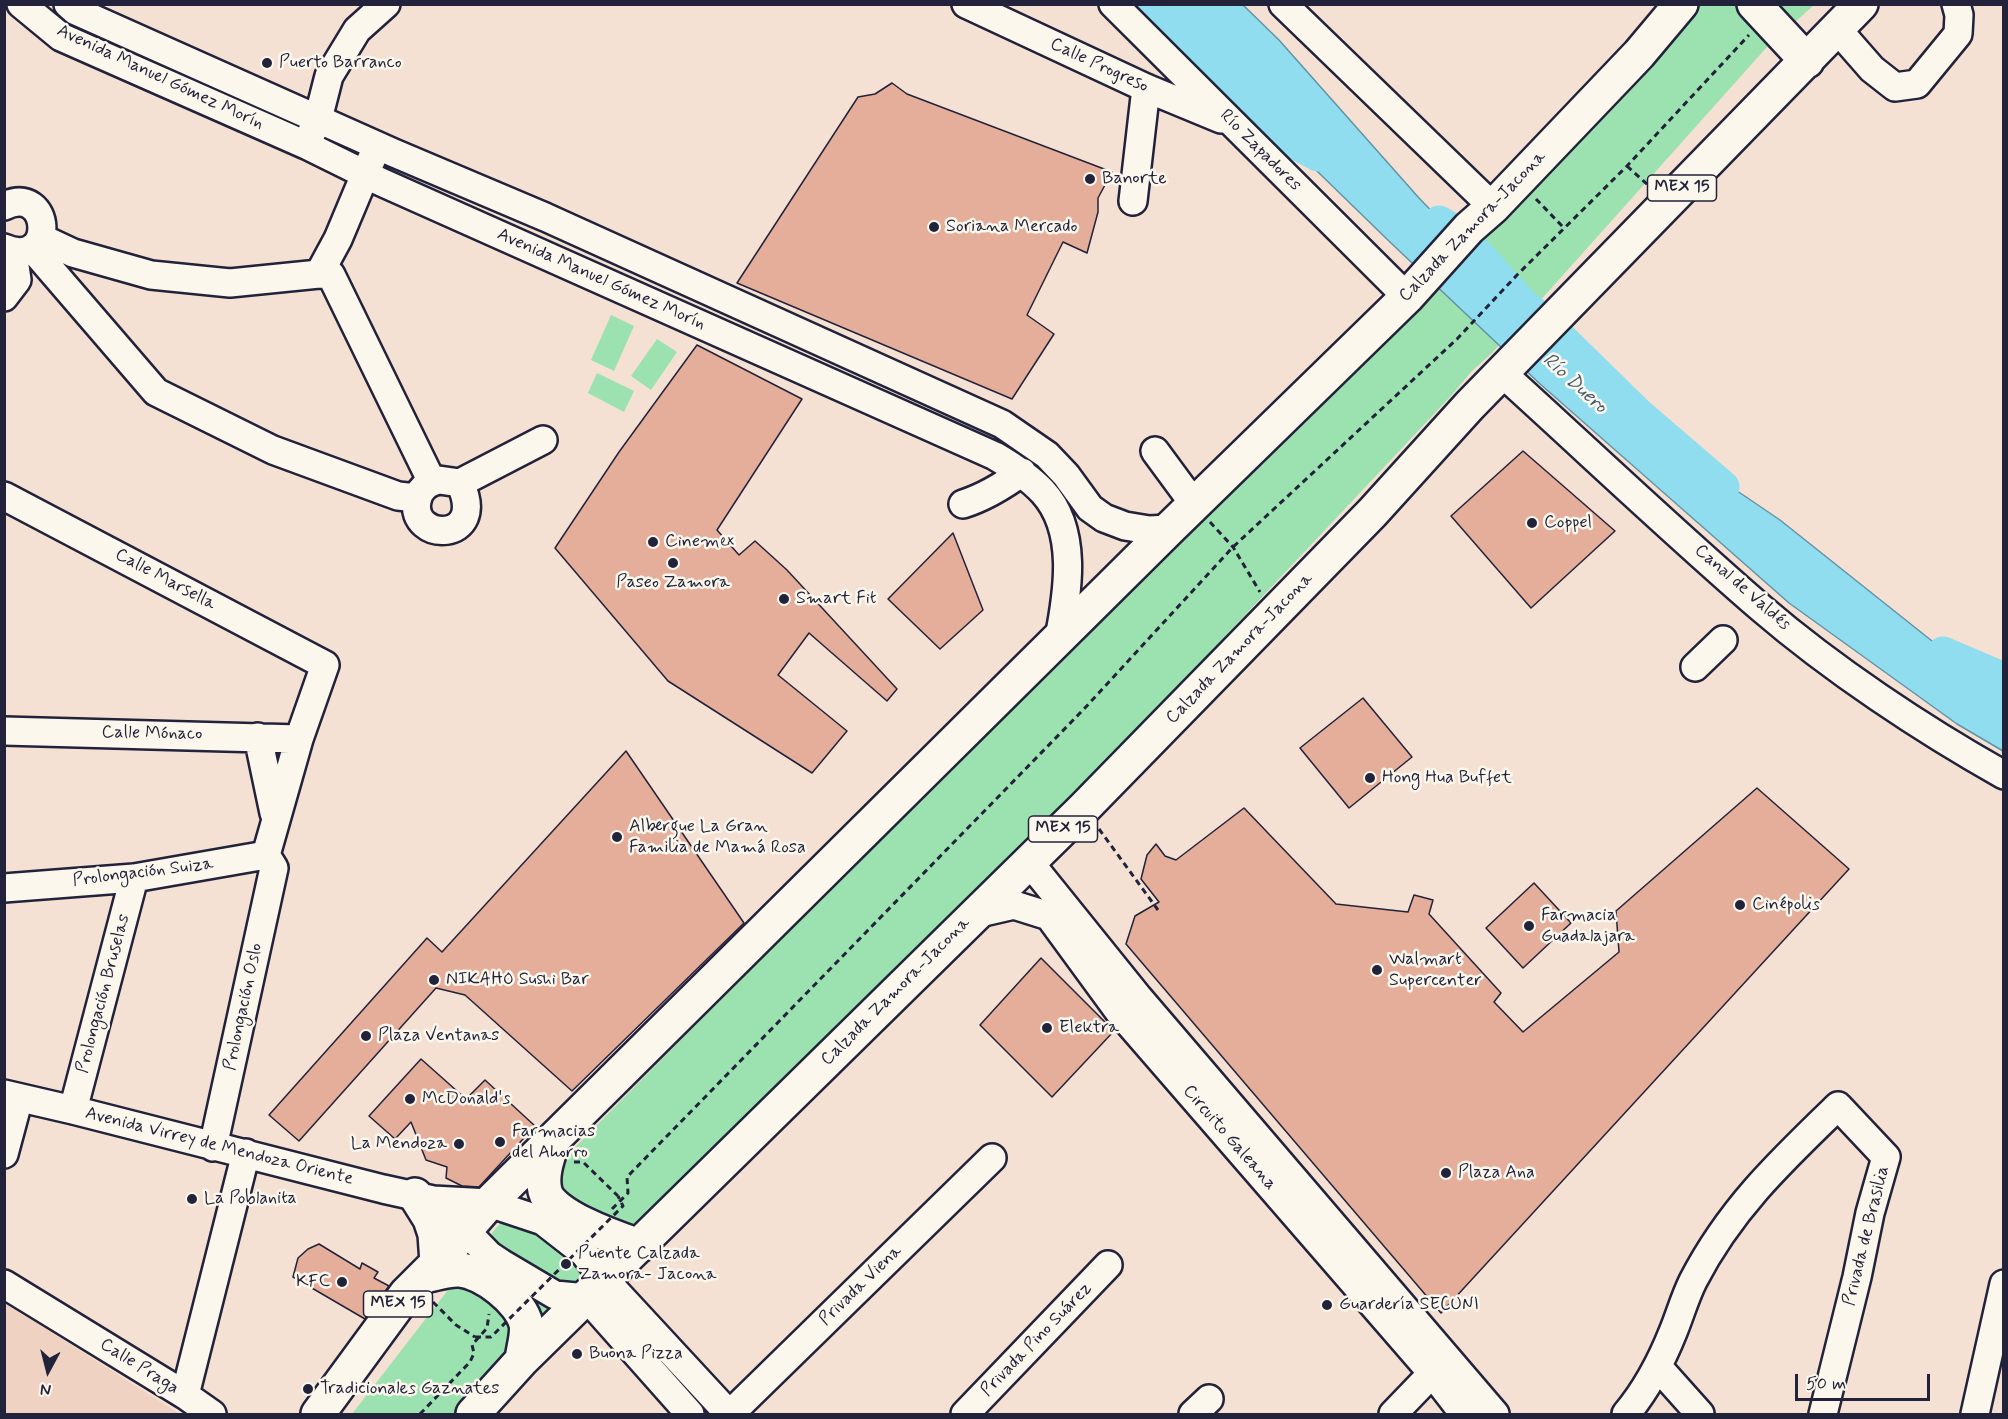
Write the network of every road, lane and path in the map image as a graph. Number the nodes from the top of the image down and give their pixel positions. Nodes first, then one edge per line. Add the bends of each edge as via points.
1 (21, 4) edge
2 (68, 4) edge
3 (1113, 4) edge
4 (1283, 4) edge
5 (1682, 4) edge
6 (1861, 4) edge
7 (1956, 4) edge
8 (969, 5) edge
9 (380, 10) edge
10 (1760, 11) edge
11 (1837, 29) junction
12 (1807, 61) junction
13 (1146, 88) junction
14 (324, 122) junction
15 (1233, 124) junction
16 (312, 148) junction
17 (386, 149) junction
18 (373, 178) junction
19 (1518, 180) junction
20 (1132, 201) dead end
21 (4, 206) edge
22 (1481, 217) junction
23 (1564, 228) junction
24 (23, 247) edge
25 (325, 274) junction
26 (1413, 290) junction
27 (4, 297) edge
28 (1505, 369) junction
29 (543, 440) dead end
30 (1155, 451) dead end
31 (1022, 472) junction
32 (460, 483) junction
33 (424, 490) junction
34 (4, 496) edge
35 (963, 504) dead end
36 (1194, 504) junction
37 (1169, 529) junction
38 (1233, 547) junction
39 (1274, 614) junction
40 (1059, 638) junction
41 (1723, 640) dead end
42 (325, 664) joint
43 (1695, 667) dead end
44 (4, 731) edge
45 (258, 736) junction
46 (298, 739) junction
47 (2004, 775) edge
48 (1084, 808) junction
49 (275, 817) junction
50 (270, 862) junction
51 (1030, 863) junction
52 (134, 878) junction
53 (4, 888) edge
54 (1158, 910) dead end
55 (975, 914) junction
56 (1129, 1005) junction
57 (12, 1096) edge
58 (73, 1110) junction
59 (213, 1147) junction
60 (4, 1154) edge
61 (246, 1154) junction
62 (561, 1154) junction
63 (992, 1158) dead end
64 (424, 1197) junction
65 (489, 1203) junction
66 (604, 1210) dead end
67 (466, 1231) junction
68 (639, 1246) junction
69 (1108, 1265) dead end
70 (432, 1278) junction
71 (4, 1284) edge
72 (2004, 1284) edge
73 (595, 1288) junction
74 (483, 1308) dead end
75 (522, 1360) junction
76 (1440, 1366) junction
77 (1658, 1367) junction
78 (185, 1395) junction
79 (1406, 1408) edge
80 (212, 1414) edge
81 (318, 1414) edge
82 (420, 1414) edge
83 (473, 1414) edge
84 (690, 1414) edge
85 (730, 1414) edge
86 (965, 1414) edge
87 (1464, 1414) edge
88 (1495, 1414) edge
89 (1626, 1414) edge
90 (1700, 1414) edge
91 (1823, 1414) edge
92 (1975, 1414) edge

1 - 16 street, Avenida Manuel Gómez Morín via 61,37
2 - 14 street, Avenida Manuel Gómez Morín via 76,11
3 - 15 street, Río Zapadores
4 - 22 street
5 - 19 main road, Calzada Zamora-Jacona / MEX 15
6 - 11 main road, Calzada Zamora-Jacona / MEX 15
7 - 11 street via 1958,34 1917,84 1895,87 1872,69
8 - 13 street, Calle Progreso
9 - 14 street via 370,38
10 - 12 main road
10 - 23 path via 1627,166
11 - 12 main road, Calzada Zamora-Jacona / MEX 15
12 - 28 main road, Calzada Zamora-Jacona / MEX 15
13 - 15 street, Calle Progreso
13 - 20 street
14 - 16 street
14 - 17 street, Avenida Manuel Gómez Morín
15 - 26 street, Río Zapadores
16 - 18 street, Avenida Manuel Gómez Morín
17 - 18 street
17 - 37 street, Avenida Manuel Gómez Morín via 1002,424 1047,455 1090,508 1104,518 1125,526
18 - 25 street via 338,239
18 - 31 street, Avenida Manuel Gómez Morín via 969,443
19 - 22 main road, Calzada Zamora-Jacona / MEX 15
19 - 23 path
21 - 24 street via 19,202 40,214 43,222
22 - 26 main road, Calzada Zamora-Jacona / MEX 15
23 - 38 path via 1458,339
24 - 25 street via 73,253 151,276 230,284
24 - 27 street via 17,280
24 - 33 street via 156,392 273,450 398,496
25 - 33 street
26 - 36 main road, Calzada Zamora-Jacona / MEX 15
28 - 39 main road, Calzada Zamora-Jacona / MEX 15
28 - 47 street, Canal de Valdés via 1762,609 1874,693
29 - 32 street
30 - 36 street
31 - 35 street via 998,490
31 - 40 street, Avenida Manuel Gómez Morín via 1044,493 1059,517 1067,581
32 - 33 street via 439,480
32 - 33 street via 467,510 452,529 444,531 428,527 417,514
34 - 42 street, Calle Marsella
36 - 37 main road, Calzada Zamora-Jacona / MEX 15
36 - 38 path
37 - 40 main road, Calzada Zamora-Jacona / MEX 15
38 - 39 path
38 - 66 path via 1084,709 627,1177 627,1193 618,1205
39 - 48 main road, Calzada Zamora-Jacona / MEX 15
40 - 62 main road, Calzada Zamora-Jacona / MEX 15
41 - 43 street
42 - 46 street, Prolongación Oslo
44 - 45 street, Calle Mónaco
45 - 46 street, Calle Mónaco
45 - 49 street, Prolongación Oslo
46 - 49 street, Prolongación Oslo
48 - 51 main road, Calzada Zamora-Jacona / MEX 15
48 - 54 path
49 - 50 street, Prolongación Oslo
50 - 52 street, Prolongación Suiza
50 - 59 street, Prolongación Oslo
51 - 55 main road, Calzada Zamora-Jacona / MEX 15
51 - 56 street, Circuito Galeana
52 - 53 street, Prolongación Suiza
52 - 58 street, Prolongación Bruselas
55 - 56 street, Circuito Galeana via 1014,905 1049,916
55 - 68 main road, Calzada Zamora-Jacona / MEX 15
56 - 76 street, Circuito Galeana
57 - 58 street, Avenida Virrey de Mendoza Oriente
57 - 60 street
58 - 59 street, Avenida Virrey de Mendoza Oriente
59 - 61 street, Avenida Virrey de Mendoza Oriente
61 - 64 street, Avenida Virrey de Mendoza Oriente
61 - 78 street
62 - 65 main road, Calzada Zamora-Jacona / MEX 15
62 - 68 main road via 544,1173 545,1193 552,1204 583,1224
62 - 70 path, bridge via 583,1162 618,1196 623,1206 525,1305 491,1337 475,1337 456,1325 433,1301
63 - 85 street, Privada Viena
64 - 65 street, Avenida Virrey de Mendoza Oriente
64 - 67 street
64 - 70 main road via 435,1234
65 - 67 main road, MEX 15
65 - 73 street, Avenida Virrey de Mendoza Oriente via 543,1221 584,1252
67 - 70 main road, MEX 15
67 - 73 street via 489,1255 555,1295
68 - 73 main road, Calzada Zamora-Jacona / MEX 15
69 - 86 street, Privada Pino Suárez
70 - 75 main road via 458,1269 475,1273 500,1289 520,1310 527,1325
70 - 81 main road, MEX 15 via 406,1294
71 - 78 street, Calle Praga
72 - 92 street
73 - 75 main road, MEX 15
73 - 84 street
73 - 85 street
74 - 82 path via 489,1313 487,1328 472,1345 470,1362
75 - 83 main road, MEX 15
76 - 79 street
76 - 87 street, Circuito Galeana
76 - 88 street, Circuito Galeana
77 - 89 street, Privada de Brasilia
77 - 90 street
77 - 91 street, Privada de Brasilia via 1692,1283 1714,1243 1769,1174 1838,1106 1886,1157
78 - 80 street, Calle Praga

